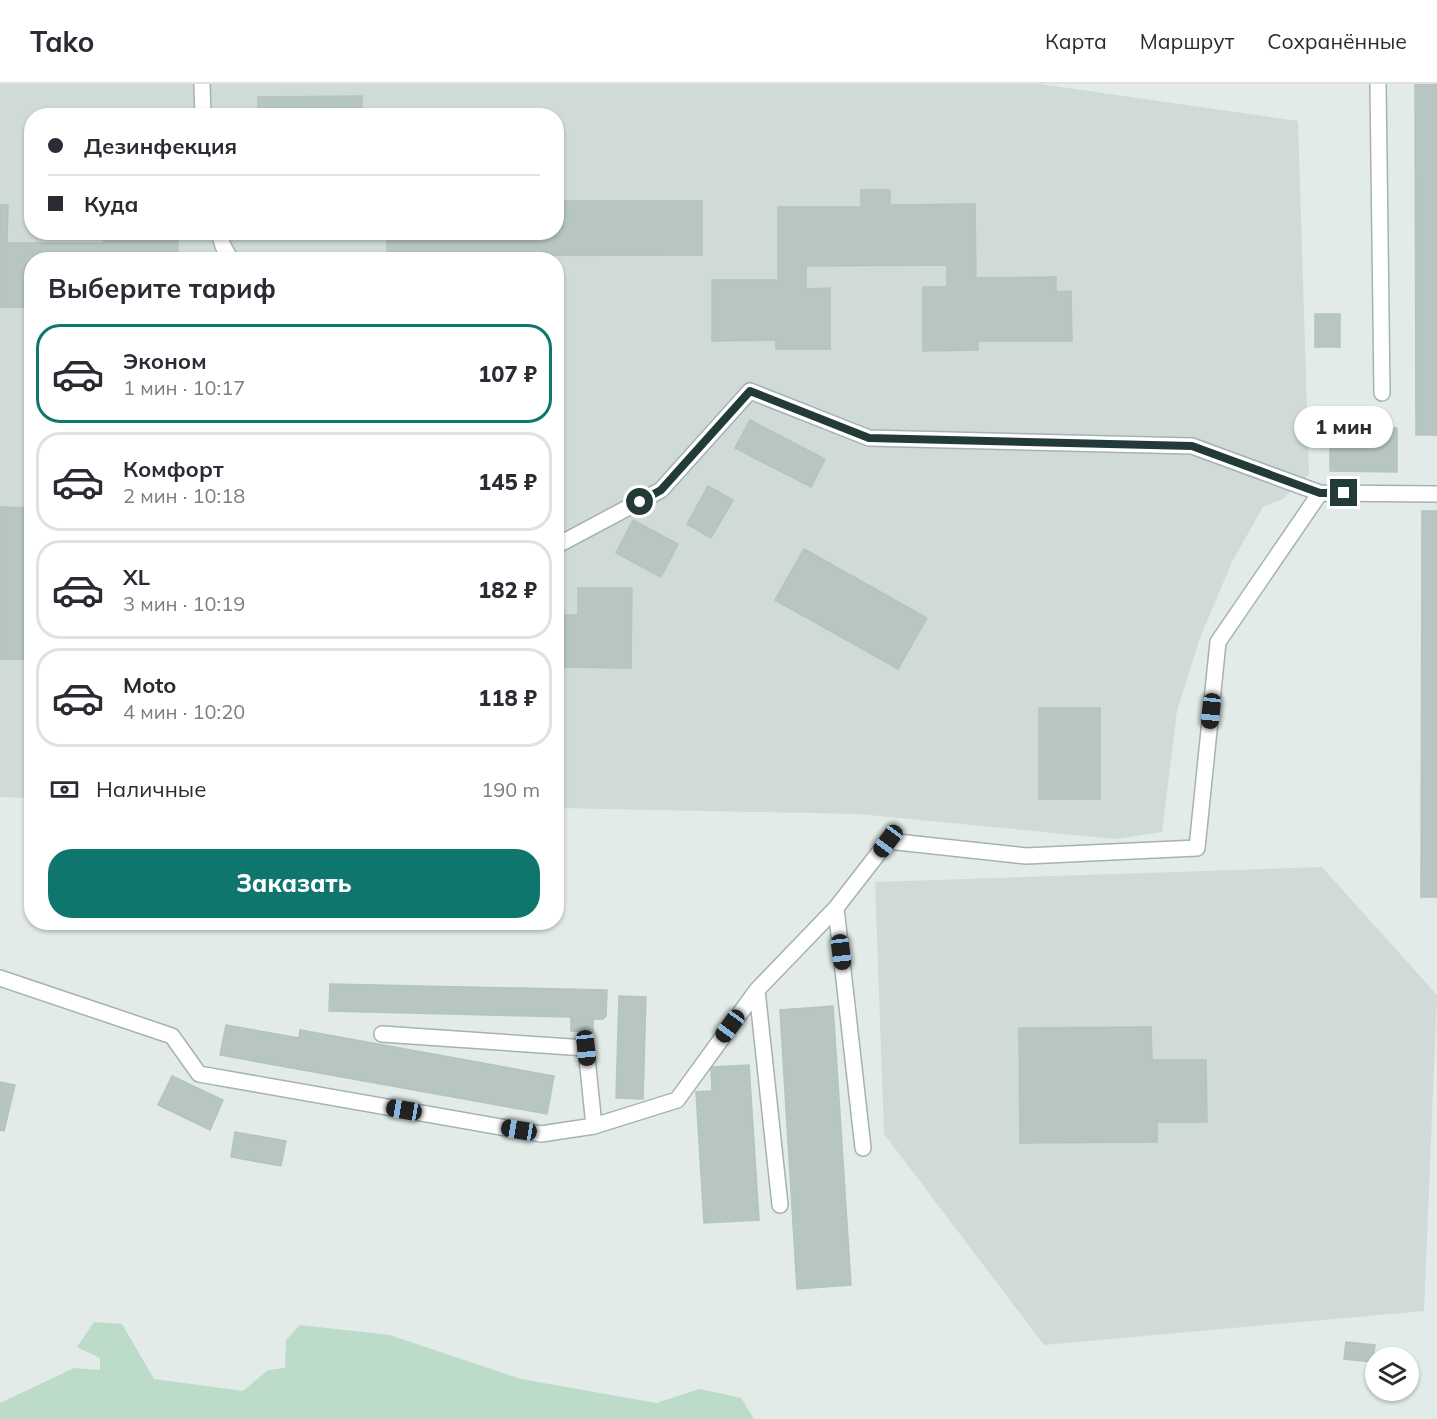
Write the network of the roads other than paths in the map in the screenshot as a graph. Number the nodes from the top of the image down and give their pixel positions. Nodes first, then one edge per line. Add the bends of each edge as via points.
1 (202, 84) edge
2 (1378, 84) edge
3 (203, 108) edge
4 (1382, 393) dead end
5 (1320, 493) junction
6 (1437, 494) edge
7 (564, 542) edge
8 (836, 908) junction
9 (0, 978) edge
10 (757, 990) junction
11 (382, 1034) dead end
12 (594, 1126) junction
13 (863, 1148) dead end
14 (780, 1205) dead end

1 - 3 lane
2 - 4 lane
5 - 6 lane
5 - 7 lane via 1192,446 869,438 750,391 661,490
5 - 8 lane via 1218,642 1197,848 1026,856 888,841
8 - 10 lane
8 - 13 lane
9 - 12 lane via 172,1036 199,1074 541,1134
10 - 12 lane via 677,1100
10 - 14 lane
11 - 12 lane via 586,1048

